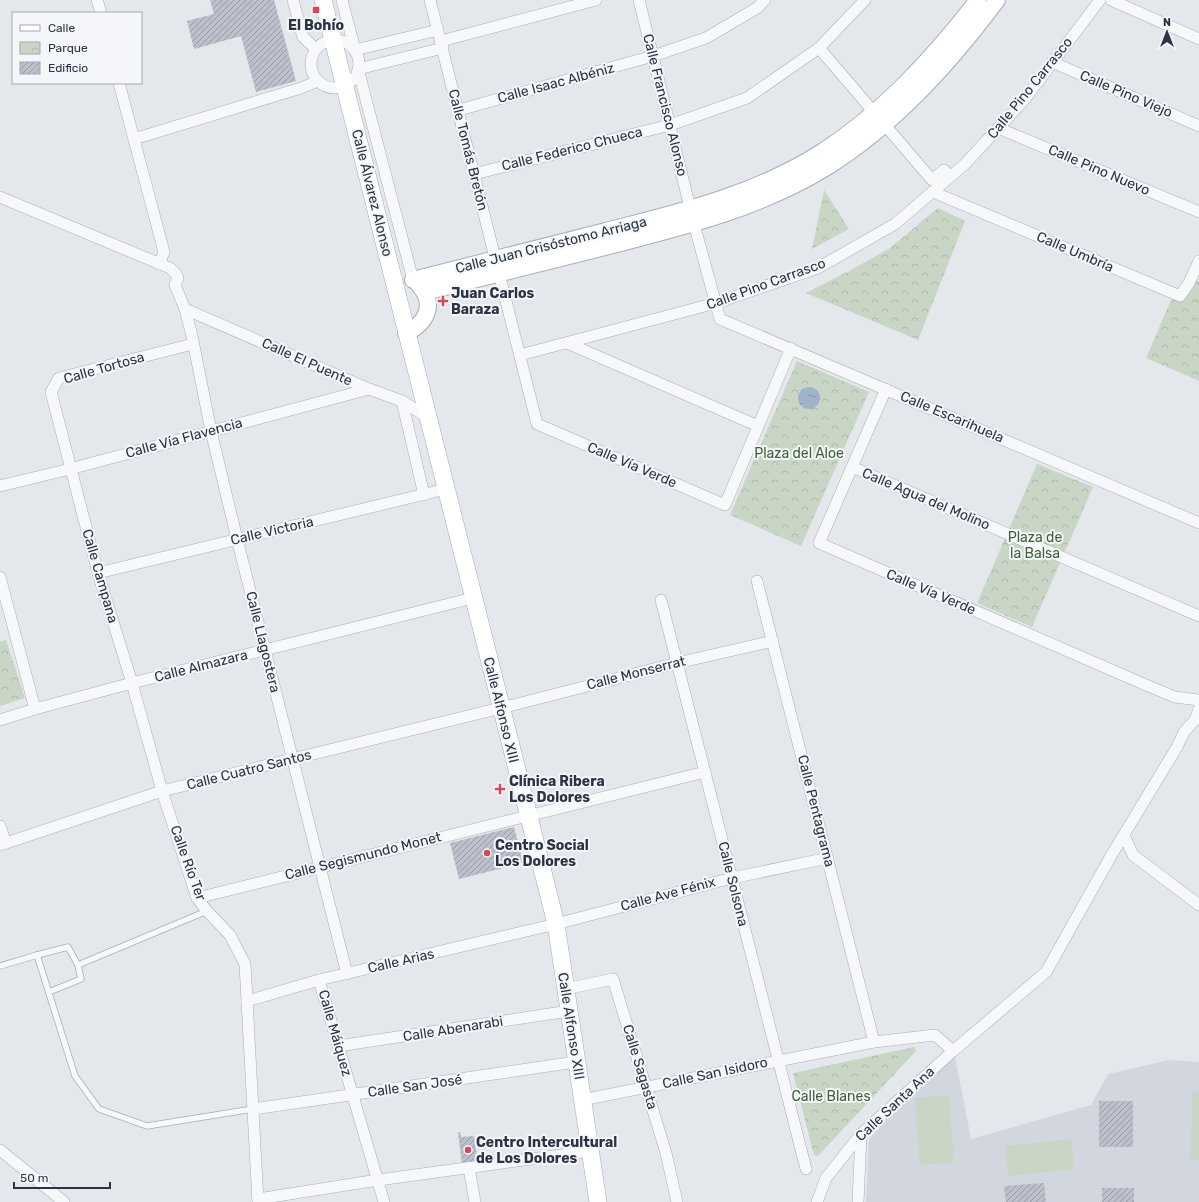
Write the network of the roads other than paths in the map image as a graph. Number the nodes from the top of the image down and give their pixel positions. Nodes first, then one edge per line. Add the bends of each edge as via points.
1 (97, 0) edge
2 (293, 0) edge
3 (323, 0) edge
4 (342, 0) edge
5 (430, 0) edge
6 (596, 0) edge
7 (639, 0) edge
8 (765, 0) edge
9 (865, 0) edge
10 (978, 0) edge
11 (997, 0) edge
12 (1100, 0) edge
13 (1111, 0) edge
14 (101, 12) edge
15 (1199, 39) edge
16 (333, 40) junction
17 (440, 40) junction
18 (818, 48) junction
19 (316, 49) junction
20 (355, 50) junction
21 (653, 56) junction
22 (1052, 62) junction
23 (358, 69) junction
24 (318, 81) junction
25 (119, 84) edge
26 (345, 86) junction
27 (459, 110) junction
28 (879, 119) junction
29 (670, 125) junction
30 (1199, 126) edge
31 (998, 128) junction
32 (134, 139) junction
33 (474, 174) junction
34 (950, 177) junction
35 (933, 192) junction
36 (0, 197) edge
37 (1199, 212) edge
38 (692, 216) junction
39 (1199, 261) edge
40 (159, 264) junction
41 (496, 267) junction
42 (393, 278) junction
43 (413, 280) junction
44 (425, 292) junction
45 (716, 303) junction
46 (185, 309) junction
47 (406, 333) junction
48 (567, 343) junction
49 (193, 344) junction
50 (791, 348) junction
51 (520, 355) junction
52 (419, 386) joint
53 (369, 389) junction
54 (886, 389) junction
55 (402, 401) junction
56 (427, 417) junction
57 (537, 424) joint
58 (758, 426) junction
59 (211, 430) junction
60 (852, 467) junction
61 (70, 469) junction
62 (0, 486) edge
63 (446, 489) junction
64 (424, 495) junction
65 (1199, 523) edge
66 (237, 539) junction
67 (98, 573) junction
68 (0, 577) edge
69 (757, 581) dead end
70 (473, 598) junction
71 (661, 600) dead end
72 (1199, 616) edge
73 (773, 641) junction
74 (265, 651) junction
75 (677, 663) junction
76 (132, 683) junction
77 (1199, 700) edge
78 (501, 708) junction
79 (35, 709) junction
80 (1199, 709) edge
81 (0, 720) edge
82 (293, 759) junction
83 (705, 772) junction
84 (162, 791) junction
85 (528, 815) junction
86 (0, 826) edge
87 (1124, 835) junction
88 (3, 844) edge
89 (1133, 855) junction
90 (1111, 856) junction
91 (828, 858) junction
92 (320, 867) junction
93 (732, 878) junction
94 (198, 898) junction
95 (1199, 905) edge
96 (207, 911) junction
97 (556, 924) junction
98 (37, 955) junction
99 (78, 965) junction
100 (0, 966) edge
101 (347, 974) junction
102 (319, 980) junction
103 (565, 989) junction
104 (49, 992) junction
105 (247, 1001) junction
106 (569, 1011) junction
107 (874, 1042) junction
108 (338, 1046) junction
109 (953, 1051) junction
110 (778, 1060) junction
111 (576, 1062) junction
112 (647, 1088) junction
113 (352, 1095) junction
114 (582, 1100) junction
115 (253, 1110) junction
116 (861, 1134) junction
117 (0, 1150) edge
118 (590, 1151) junction
119 (469, 1168) junction
120 (806, 1169) dead end
121 (378, 1180) junction
122 (258, 1201) edge
123 (64, 1202) edge
124 (384, 1202) edge
125 (475, 1202) edge
126 (598, 1202) edge
127 (677, 1202) edge
128 (817, 1202) edge
129 (858, 1202) edge

1 - 14 street
2 - 19 street via 303,37
3 - 16 main road, Calle Álvarez Alonso
4 - 20 street
5 - 17 street, Calle Tomás Bretón
6 - 17 street
7 - 21 street, Calle Francisco Alonso
8 - 21 street, Calle Isaac Albéniz via 706,38
9 - 18 street, Calle Federico Chueca
10 - 28 street via 934,54 897,92
11 - 28 street via 924,88
12 - 22 street, Calle Pino Carrasco
13 - 15 street
16 - 19 street
16 - 20 street via 345,42
16 - 26 main road, Calle Álvarez Alonso
17 - 20 street
17 - 23 street
17 - 27 street, Calle Tomás Bretón
18 - 28 street
18 - 29 street, Calle Federico Chueca via 746,98
19 - 24 street via 310,66
20 - 23 street, Calle Álvarez Alonso via 358,56
21 - 27 street, Calle Isaac Albéniz
21 - 29 street, Calle Francisco Alonso
22 - 30 street, Calle Pino Viejo
22 - 31 street, Calle Pino Carrasco via 1025,99
23 - 26 street via 352,81
23 - 43 street, Calle Álvarez Alonso
24 - 26 street via 332,88
24 - 32 street
25 - 32 street
26 - 42 main road, Calle Álvarez Alonso
27 - 33 street, Calle Tomás Bretón
28 - 34 street via 932,180 944,170
28 - 38 street, Calle Juan Crisóstomo Arriaga via 795,168
29 - 33 street, Calle Federico Chueca
29 - 38 street, Calle Francisco Alonso
31 - 34 street, Calle Pino Carrasco
31 - 37 street, Calle Pino Nuevo
32 - 40 street via 164,252
33 - 41 street, Calle Tomás Bretón
34 - 35 street, Calle Pino Carrasco
35 - 39 street, Calle Umbría via 1180,296
35 - 45 street, Calle Pino Carrasco via 895,224 818,268
36 - 40 street
38 - 41 street, Calle Juan Crisóstomo Arriaga
38 - 45 street, Calle Francisco Alonso
40 - 46 street, Calle Llagostera via 170,268 176,274 178,278 175,285
41 - 43 street, Calle Juan Crisóstomo Arriaga
41 - 44 street, Calle Juan Crisóstomo Arriaga
41 - 51 street, Calle Tomás Bretón
42 - 43 street
42 - 47 main road, Calle Álvarez Alonso
43 - 44 street
44 - 47 street via 428,304 426,316 419,325
45 - 48 street, Calle Pino Carrasco
45 - 50 street, Calle Escarihuela via 720,319
46 - 49 street, Calle Llagostera
46 - 53 street, Calle El Puente
47 - 52 main road, Calle Álvarez Alonso
48 - 51 street, Calle Pino Carrasco
48 - 58 street
49 - 59 street, Calle Llagostera
49 - 61 street, Calle Tortosa via 59,378 51,392
50 - 54 street, Calle Escarihuela
50 - 58 street, Calle Vía Verde
51 - 57 street, Calle Tomás Bretón
52 - 56 main road, Calle Alfonso XIII
53 - 55 street, Calle El Puente
53 - 59 street, Calle Vía Flavencia
54 - 60 street, Calle Vía Verde
54 - 65 street, Calle Escarihuela
55 - 56 street, Calle El Puente
55 - 64 street
56 - 63 main road, Calle Alfonso XIII
57 - 58 street, Calle Vía Verde via 725,505
59 - 61 street, Calle Vía Flavencia
59 - 66 street, Calle Llagostera
60 - 72 street, Calle Agua del Molino
60 - 77 street, Calle Vía Verde via 819,544 1146,685 1175,696
61 - 62 street, Calle Vía Flavencia
61 - 67 street, Calle Campana
63 - 64 street, Calle Victoria
63 - 70 main road, Calle Alfonso XIII
64 - 66 street, Calle Victoria
66 - 67 street, Calle Victoria
66 - 74 street, Calle Llagostera
67 - 76 street, Calle Campana
68 - 79 street
69 - 73 street, Calle Pentagrama
70 - 74 street, Calle Almazara
70 - 78 main road, Calle Alfonso XIII
71 - 75 street, Calle Solsona
73 - 75 street, Calle Monserrat
73 - 91 street, Calle Pentagrama
74 - 76 street, Calle Almazara
74 - 82 street, Calle Llagostera
75 - 78 street, Calle Monserrat
75 - 83 street, Calle Solsona
76 - 79 street, Calle Almazara
76 - 84 street, Calle Río Ter
78 - 82 street, Calle Cuatro Santos
78 - 85 main road, Calle Alfonso XIII
79 - 81 street, Calle Almazara
80 - 87 street, Calle Santa Ana via 1195,720 1184,732
82 - 84 street, Calle Cuatro Santos
82 - 92 street, Calle Llagostera
83 - 85 street, Calle Segismundo Monet
83 - 93 street, Calle Solsona
84 - 88 street, Calle Cuatro Santos
84 - 94 street, Calle Río Ter
85 - 92 street, Calle Segismundo Monet
85 - 97 main road, Calle Alfonso XIII
86 - 88 street
87 - 89 street
87 - 90 street, Calle Santa Ana
89 - 90 street
89 - 95 street
90 - 109 street, Calle Santa Ana via 1046,972
91 - 93 street, Calle Ave Fénix
91 - 107 street, Calle Pentagrama
92 - 94 street, Calle Segismundo Monet
92 - 101 street, Calle Llagostera
93 - 97 street, Calle Ave Fénix
93 - 110 street, Calle Solsona
94 - 96 street, Calle Río Ter
96 - 99 lane
96 - 105 street, Calle Río Ter via 230,935 245,964
97 - 101 street, Calle Arias
97 - 103 main road, Calle Alfonso XIII
98 - 99 lane via 68,947
98 - 100 lane
98 - 104 lane
99 - 104 lane via 82,979
101 - 102 street, Calle Arias
102 - 105 street, Calle Arias
102 - 108 street, Calle Máiquez
103 - 106 main road, Calle Alfonso XIII
103 - 112 street, Calle Sagasta via 613,979
104 - 115 lane via 75,1076 99,1110 147,1126
105 - 115 street, Calle Río Ter
106 - 108 street, Calle Abenarabi
106 - 111 main road, Calle Alfonso XIII
107 - 109 street via 935,1034
107 - 110 street
108 - 113 street, Calle Máiquez
109 - 116 street, Calle Santa Ana
110 - 112 street, Calle San Isidoro
110 - 120 street, Calle Solsona
111 - 113 street, Calle San José
111 - 114 main road, Calle Alfonso XIII
112 - 114 street, Calle San Isidoro
112 - 127 street, Calle Sagasta
113 - 115 street, Calle San José
113 - 121 street, Calle Máiquez
114 - 118 main road, Calle Alfonso XIII
115 - 122 street, Calle Río Ter
116 - 128 street, Calle Santa Ana via 826,1178
116 - 129 street
117 - 123 street
118 - 119 street
118 - 126 main road, Calle Alfonso XIII
119 - 121 street
119 - 125 street
121 - 122 street
121 - 124 street, Calle Máiquez

